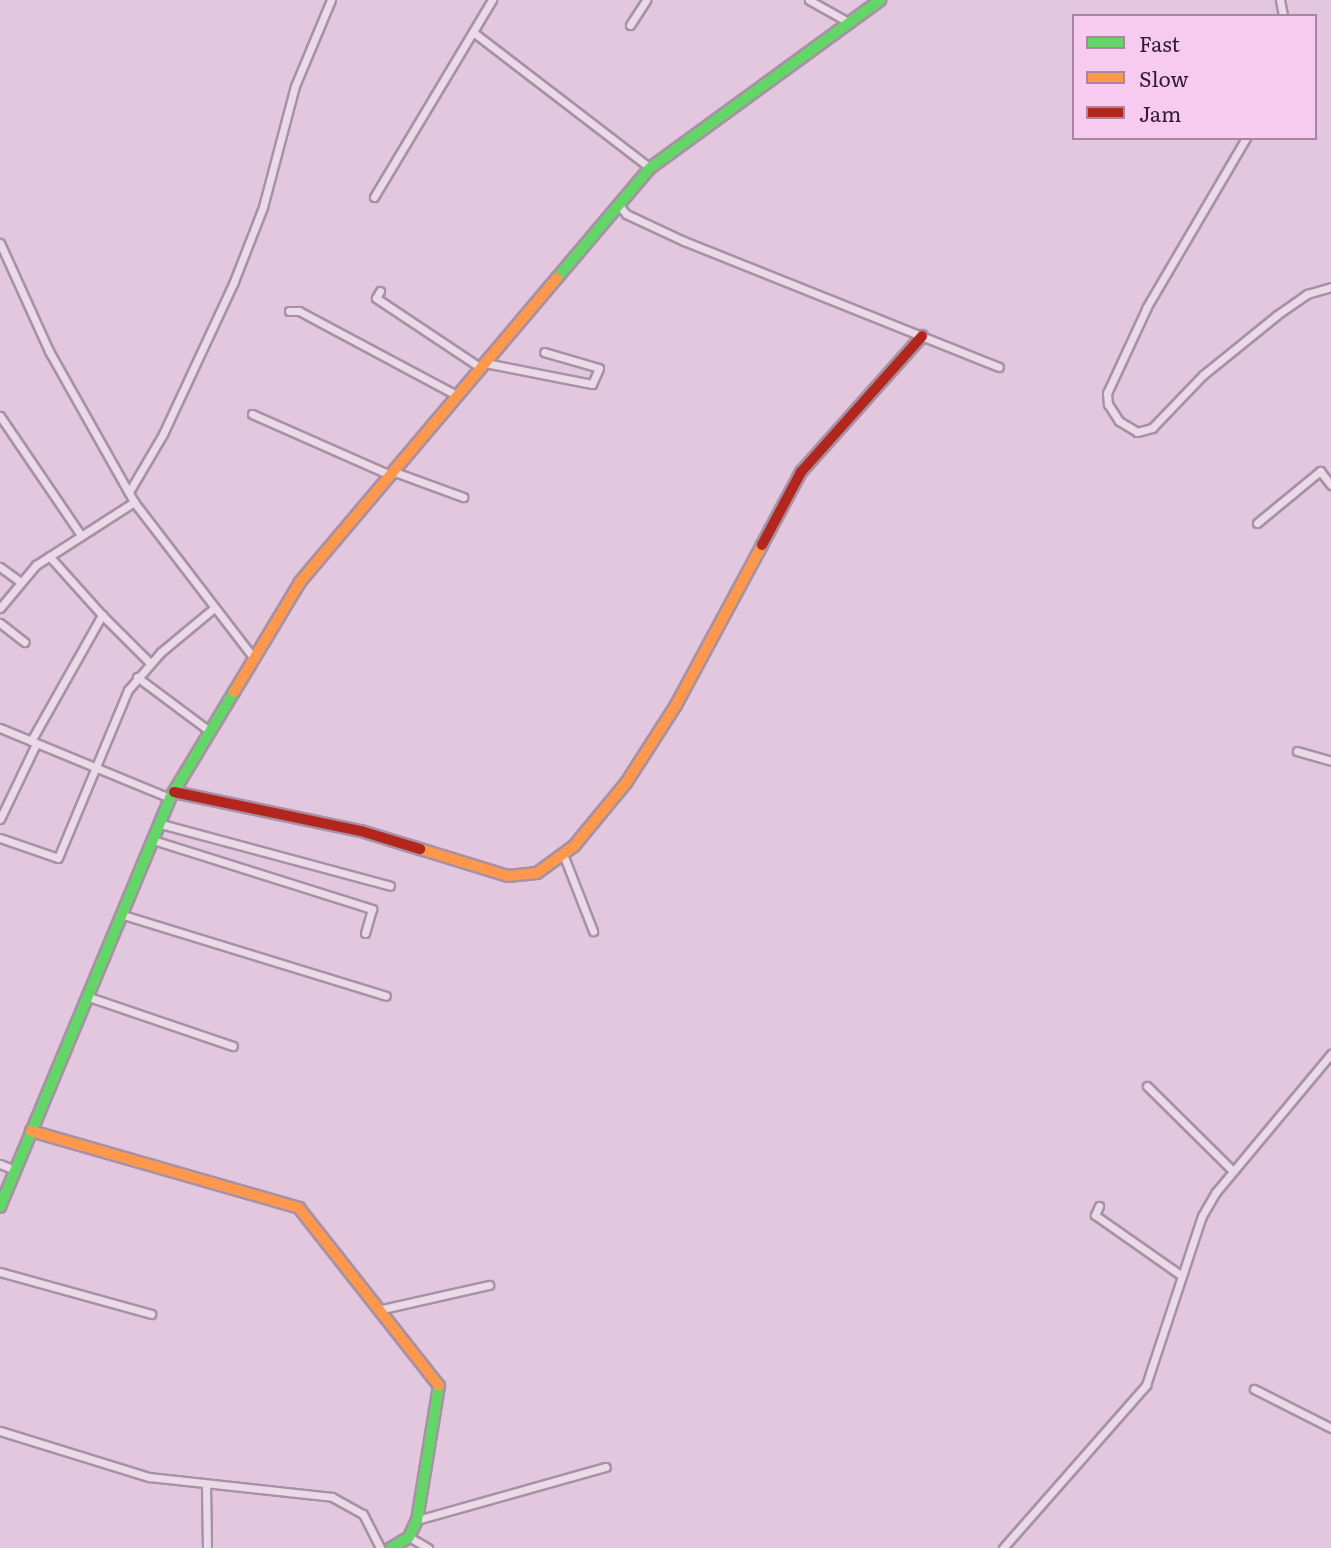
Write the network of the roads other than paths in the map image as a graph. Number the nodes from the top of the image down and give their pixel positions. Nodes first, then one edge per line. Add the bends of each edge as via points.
1 (492, 0) edge
2 (646, 0) edge
3 (809, 0) edge
4 (880, 0) edge
5 (327, 1) edge
6 (850, 23) junction
7 (630, 25) dead end
8 (473, 32) junction
9 (1244, 140) edge
10 (650, 168) junction
11 (374, 198) dead end
12 (619, 205) junction
13 (0, 243) edge
14 (1331, 287) edge
15 (380, 290) dead end
16 (289, 311) dead end
17 (922, 336) junction
18 (544, 352) dead end
19 (483, 365) junction
20 (999, 367) dead end
21 (456, 396) junction
22 (252, 414) dead end
23 (0, 416) edge
24 (391, 473) junction
25 (1331, 485) edge
26 (129, 492) junction
27 (463, 497) dead end
28 (134, 502) junction
29 (1257, 523) dead end
30 (81, 535) junction
31 (48, 556) junction
32 (0, 567) edge
33 (19, 580) junction
34 (0, 608) edge
35 (214, 608) junction
36 (102, 615) junction
37 (0, 622) edge
38 (24, 642) dead end
39 (251, 656) junction
40 (150, 663) junction
41 (137, 677) junction
42 (0, 728) edge
43 (208, 730) junction
44 (34, 742) junction
45 (1297, 751) dead end
46 (1331, 761) edge
47 (92, 765) junction
48 (172, 795) junction
49 (0, 819) edge
50 (160, 824) junction
51 (0, 838) edge
52 (153, 840) junction
53 (563, 854) junction
54 (390, 886) dead end
55 (120, 914) junction
56 (593, 931) dead end
57 (365, 933) dead end
58 (86, 996) junction
59 (386, 996) dead end
60 (233, 1046) dead end
61 (1331, 1054) edge
62 (1147, 1086) dead end
63 (31, 1131) junction
64 (0, 1164) edge
65 (15, 1170) junction
66 (1233, 1171) junction
67 (1099, 1206) dead end
68 (0, 1207) edge
69 (0, 1272) edge
70 (1182, 1276) junction
71 (489, 1284) dead end
72 (378, 1310) junction
73 (152, 1314) dead end
74 (1254, 1389) dead end
75 (1331, 1428) edge
76 (0, 1431) edge
77 (606, 1467) dead end
78 (206, 1484) junction
79 (417, 1520) junction
80 (409, 1537) junction
81 (206, 1548) edge
82 (380, 1548) edge
83 (391, 1548) edge
84 (428, 1548) edge
85 (1003, 1548) edge

1 - 8 street
2 - 7 street
3 - 6 street
4 - 6 street
5 - 26 street via 295,86 263,207 233,284 163,434
6 - 10 street
8 - 10 street
8 - 11 street
9 - 14 street via 1153,296 1107,393 1108,404 1119,421 1137,432 1152,428 1203,375 1277,315 1307,294
10 - 12 street
12 - 17 street via 626,214 684,241
12 - 19 street
13 - 26 street via 49,351
15 - 19 street via 376,298
16 - 21 street via 299,311
17 - 20 street
17 - 53 street via 801,472 657,739 600,818
18 - 19 street via 598,368 592,384
19 - 21 street
21 - 24 street
22 - 24 street
23 - 30 street
24 - 27 street
24 - 39 street via 300,582
25 - 29 street via 1320,471
26 - 28 street
28 - 30 street
28 - 35 street
30 - 31 street
31 - 33 street
31 - 36 street
32 - 33 street
33 - 34 street
35 - 39 street
35 - 40 street
36 - 40 street
36 - 44 street
37 - 38 street
39 - 43 street
40 - 41 street
41 - 43 street
41 - 47 street
42 - 44 street
43 - 48 street
44 - 47 street
44 - 49 street
45 - 46 street
47 - 48 street
47 - 51 street via 58,858
48 - 50 street
48 - 53 street via 361,831 522,879
50 - 52 street
50 - 54 street
52 - 55 street
52 - 57 street via 372,909
53 - 56 street
55 - 58 street
55 - 59 street
58 - 60 street
58 - 63 street
61 - 66 street
62 - 66 street
63 - 65 street
63 - 72 street via 295,1204
64 - 65 street
65 - 68 street
66 - 70 street via 1202,1216
67 - 70 street via 1095,1215
69 - 73 street
70 - 85 street via 1146,1385
71 - 72 street
72 - 79 street via 442,1390
74 - 75 street
76 - 78 street via 115,1469
77 - 79 street
78 - 81 street
78 - 82 street via 277,1488 348,1503 373,1526
79 - 80 street
80 - 83 street
80 - 84 street

